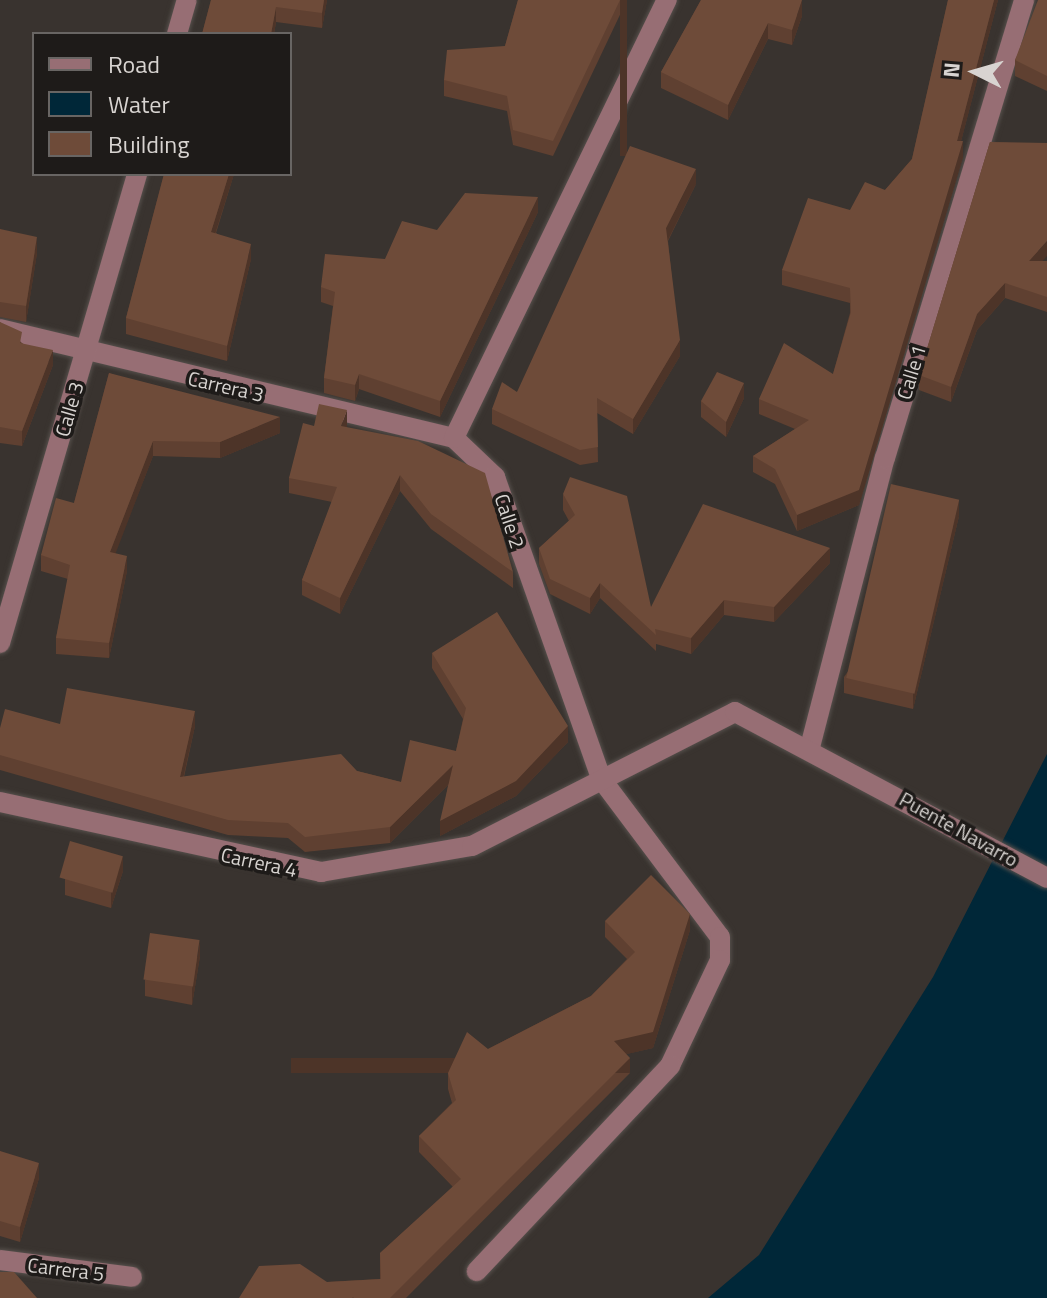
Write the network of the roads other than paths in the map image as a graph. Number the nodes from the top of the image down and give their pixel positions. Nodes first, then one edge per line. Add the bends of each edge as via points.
1 (187, 0) edge
2 (667, 0) edge
3 (1024, 0) edge
4 (178, 32) edge
5 (136, 176) edge
6 (0, 329) edge
7 (86, 353) junction
8 (454, 438) junction
9 (0, 643) edge
10 (810, 747) junction
11 (602, 780) junction
12 (0, 802) edge
13 (1047, 878) edge
14 (0, 1260) edge
15 (477, 1271) dead end
16 (132, 1277) dead end

1 - 4 street
2 - 8 street
3 - 10 street, Calle 1 via 885,458
5 - 7 street, Calle 3
6 - 7 street, Carrera 3
7 - 8 street, Carrera 3
7 - 9 street, Calle 3
8 - 11 street, Calle 2 via 495,477
10 - 11 street, Carrera 4 via 735,712
10 - 13 street, Puente Navarro
11 - 12 street, Carrera 4 via 472,846 321,872
11 - 15 street, Calle 2 via 720,937 720,960 670,1066
14 - 16 street, Carrera 5

